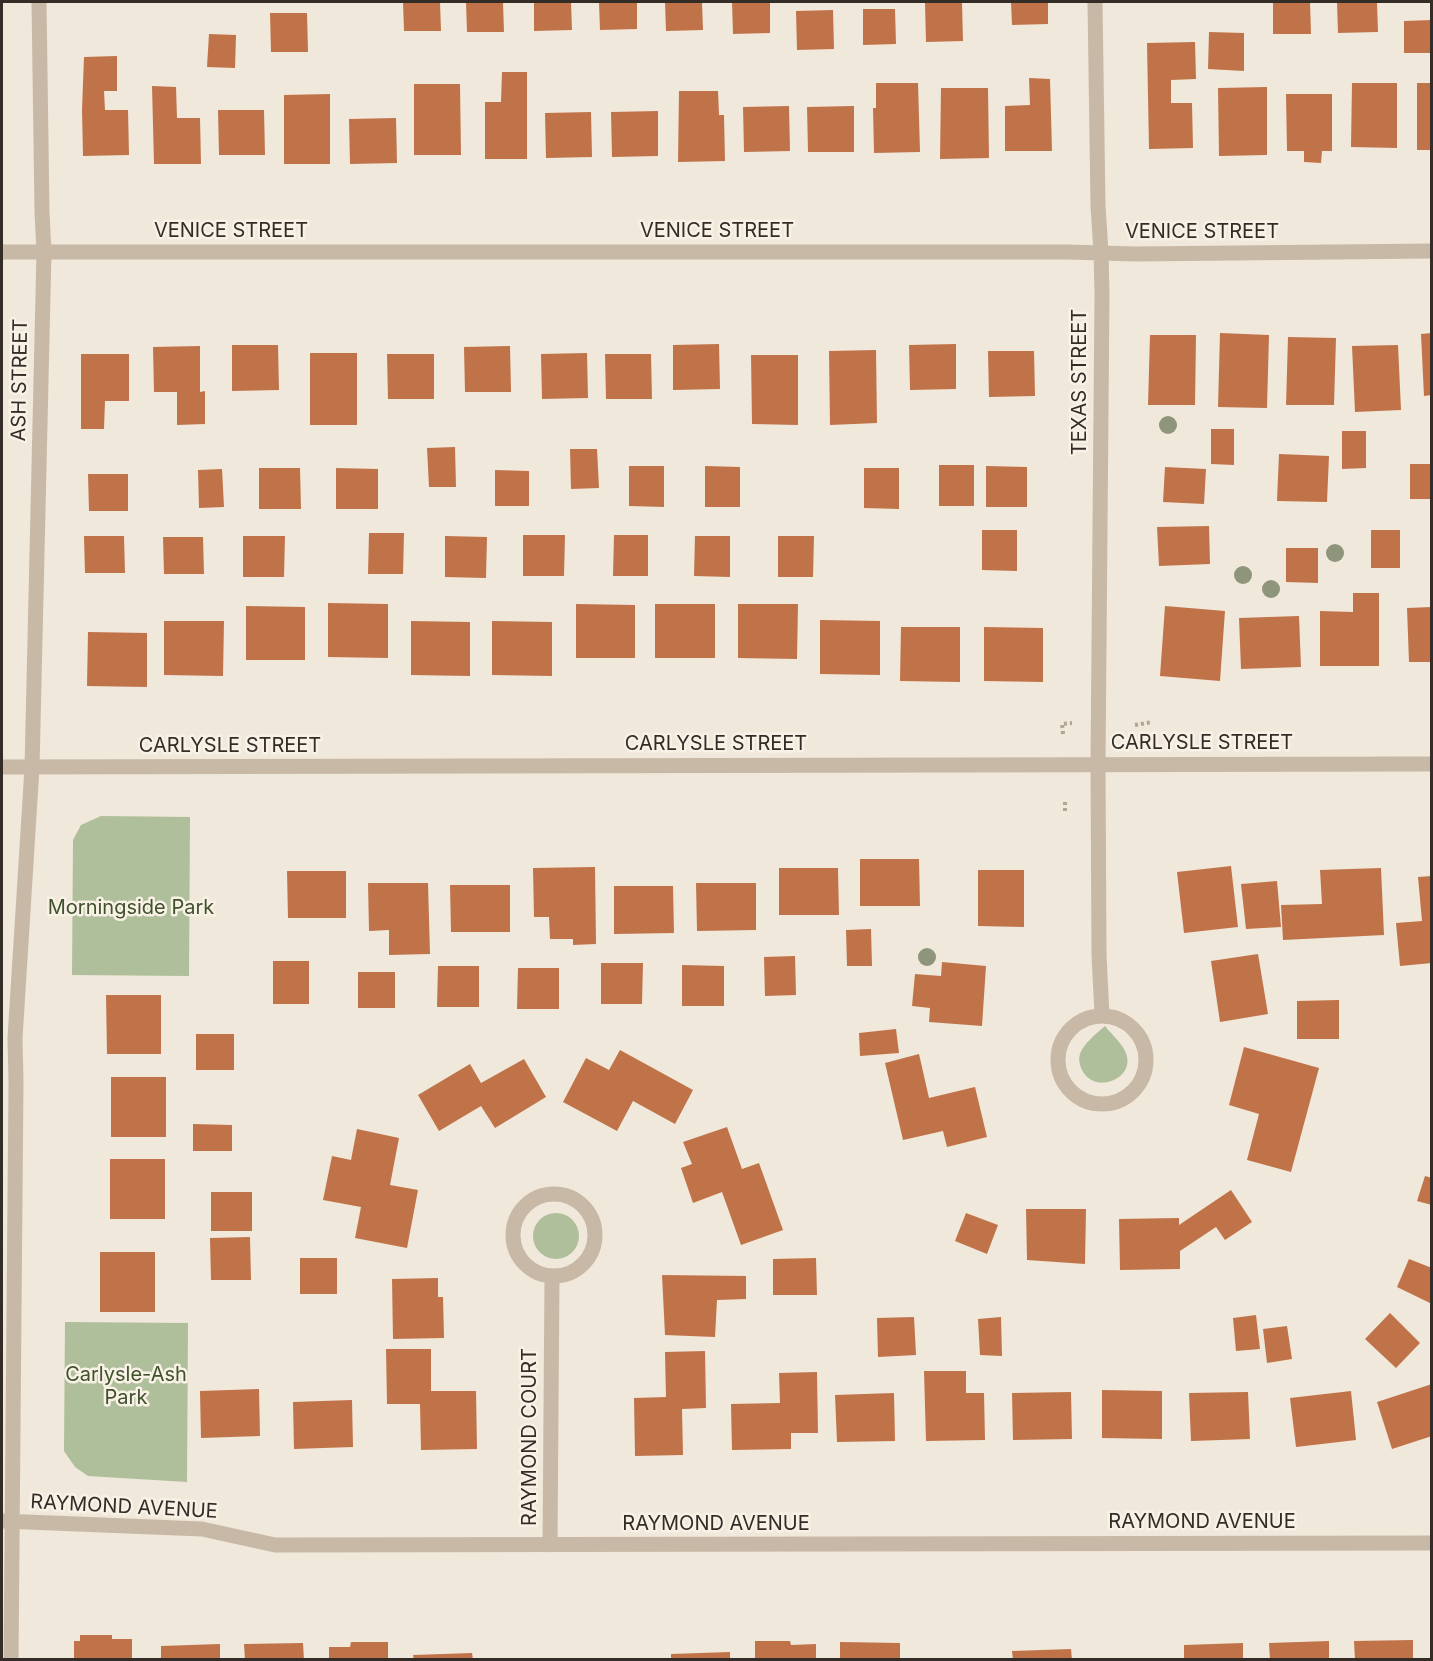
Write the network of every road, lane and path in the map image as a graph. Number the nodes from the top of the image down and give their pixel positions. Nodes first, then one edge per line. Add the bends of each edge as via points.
1 (39, 2) edge
2 (1095, 2) edge
3 (1431, 251) edge
4 (2, 252) edge
5 (44, 252) junction
6 (1101, 252) junction
7 (1152, 722) dead end
8 (1072, 723) dead end
9 (1135, 725) dead end
10 (1063, 734) dead end
11 (1098, 764) junction
12 (1431, 764) edge
13 (2, 766) edge
14 (32, 768) junction
15 (1065, 802) dead end
16 (1065, 811) dead end
17 (1102, 1014) junction
18 (8, 1038) edge
19 (552, 1277) junction
20 (7, 1521) edge
21 (1431, 1543) edge
22 (550, 1545) junction
23 (11, 1659) edge

1 - 5 street, ASH STREET
2 - 6 street, TEXAS STREET
3 - 6 street, VENICE STREET
4 - 5 street, VENICE STREET
5 - 6 street, VENICE STREET
5 - 14 street, ASH STREET
6 - 11 street, TEXAS STREET
7 - 9 path
8 - 10 path via 1062,724
11 - 12 street, CARLYSLE STREET
11 - 14 street, CARLYSLE STREET
11 - 17 street, TEXAS STREET
13 - 14 street, CARLYSLE STREET
14 - 18 street, ASH STREET
15 - 16 path
17 - 17 street via 1087,1017 1064,1035 1057,1063 1060,1077 1074,1094 1093,1103 1108,1104 1134,1090 1147,1064 1139,1035 1129,1024
18 - 20 street, ASH STREET via 16,1082
19 - 19 street via 527,1267 513,1243 517,1216 536,1198 549,1194 576,1200 592,1221 595,1235 587,1260 577,1270
19 - 22 street, RAYMOND COURT
20 - 22 street, RAYMOND AVENUE via 202,1529 275,1545
20 - 23 street, ASH STREET
21 - 22 street, RAYMOND AVENUE

